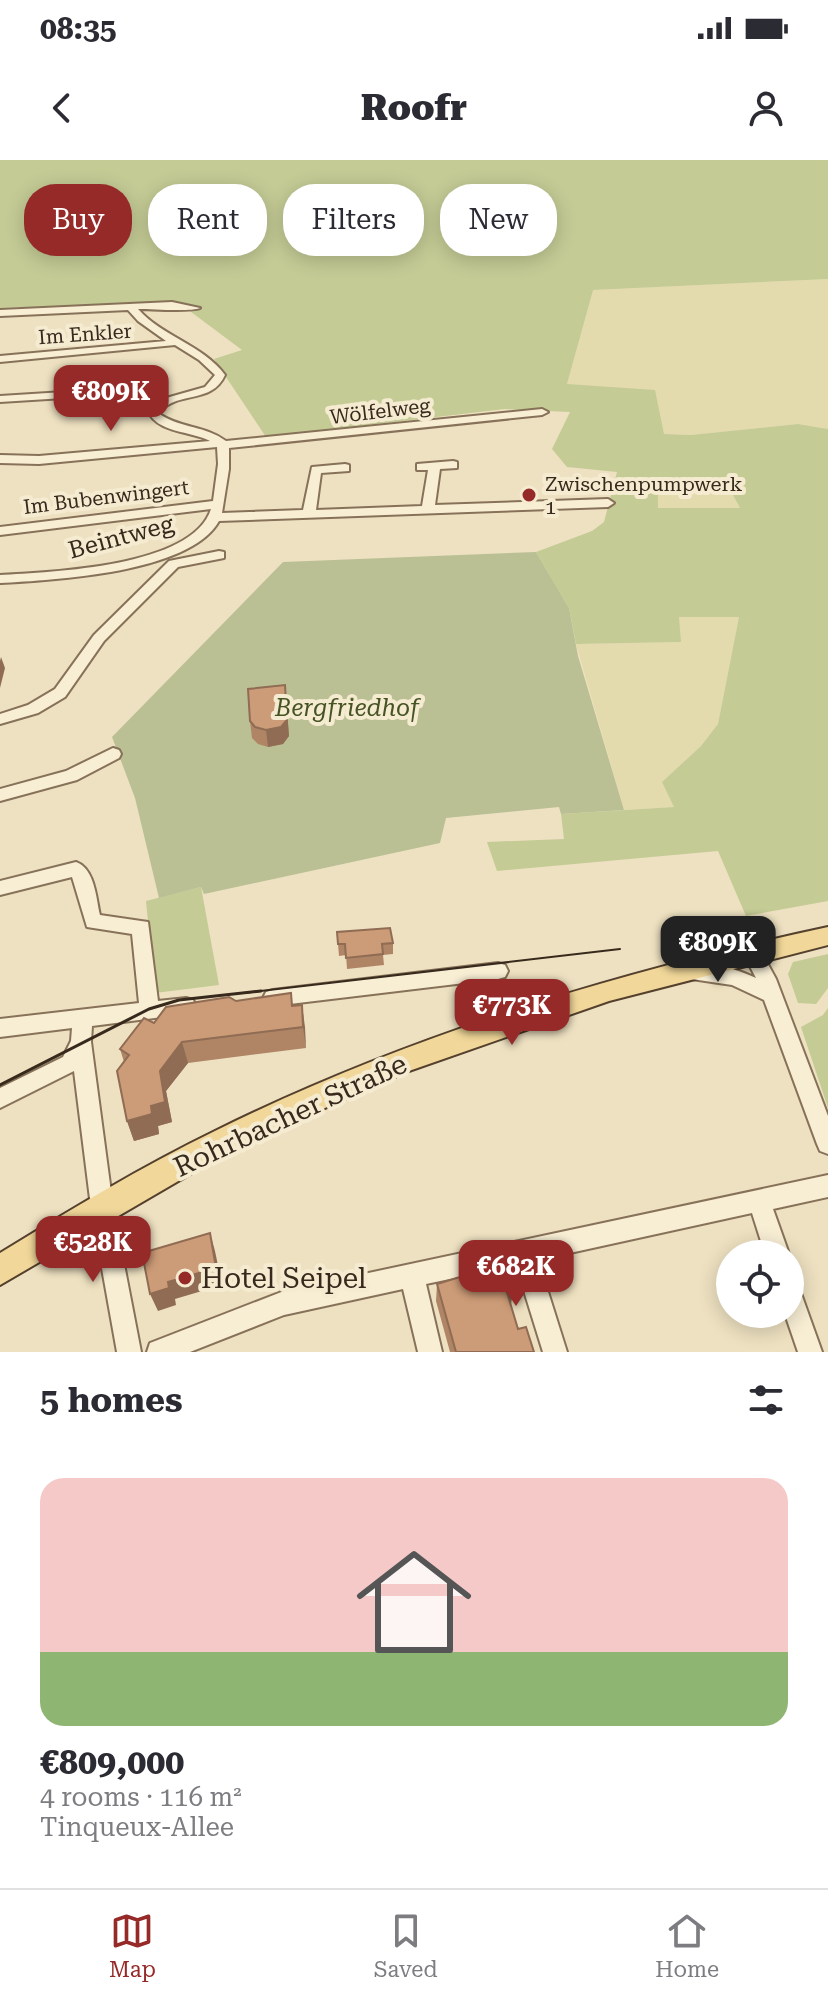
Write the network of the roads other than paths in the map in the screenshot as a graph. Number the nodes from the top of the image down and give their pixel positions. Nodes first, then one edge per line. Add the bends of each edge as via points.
1 (195, 308) dead end
2 (132, 309) junction
3 (0, 313) edge
4 (172, 343) junction
5 (0, 359) edge
6 (0, 399) edge
7 (159, 403) junction
8 (542, 412) dead end
9 (222, 444) junction
10 (0, 459) edge
11 (22, 461) junction
12 (453, 465) dead end
13 (435, 466) junction
14 (421, 467) dead end
15 (345, 468) dead end
16 (0, 471) edge
17 (608, 503) dead end
18 (428, 507) junction
19 (216, 511) junction
20 (309, 513) junction
21 (0, 531) edge
22 (219, 555) dead end
23 (0, 579) edge
24 (0, 719) edge
25 (113, 754) dead end
26 (0, 795) edge
27 (0, 888) edge
28 (828, 936) edge
29 (751, 951) junction
30 (674, 970) junction
31 (498, 971) dead end
32 (771, 994) junction
33 (251, 1000) edge
34 (209, 1004) edge
35 (149, 1009) junction
36 (82, 1018) junction
37 (0, 1028) edge
38 (81, 1042) junction
39 (0, 1098) edge
40 (828, 1144) edge
41 (828, 1186) edge
42 (759, 1200) junction
43 (102, 1207) junction
44 (772, 1240) edge
45 (523, 1250) junction
46 (0, 1270) edge
47 (412, 1275) junction
48 (802, 1328) edge
49 (129, 1352) edge
50 (159, 1352) edge
51 (430, 1352) edge
52 (555, 1352) edge
53 (810, 1352) edge

1 - 2 street
2 - 3 street
2 - 4 street
4 - 5 street, Im Enkler
4 - 7 street via 211,364 220,379 206,390
6 - 7 street via 96,393
7 - 9 street via 154,412 161,421 208,434
8 - 9 street, Wölfelweg
9 - 11 street, Wölfelweg
9 - 19 street via 224,469
10 - 11 street
11 - 16 street
12 - 13 street
13 - 14 street
13 - 18 street
15 - 20 street via 311,471
17 - 18 street, Im Bubenwingert
18 - 20 street, Im Bubenwingert
19 - 20 street, Im Bubenwingert
19 - 21 street, Im Bubenwingert
19 - 23 street, Beintweg via 205,532 185,545 68,575
22 - 24 street via 174,564 99,638 62,692 33,709
25 - 26 street via 71,776
27 - 35 street via 76,869 93,922 141,927
28 - 29 main road, Rohrbacher Straße
29 - 30 main road, Rohrbacher Straße
29 - 32 street
30 - 32 street via 734,977
30 - 43 main road, Rohrbacher Straße via 543,1010 400,1063 258,1124
31 - 33 street
32 - 40 street
34 - 35 street
35 - 36 street
36 - 37 street
36 - 38 street
38 - 39 street via 70,1063
38 - 43 street
41 - 42 street
42 - 44 street
42 - 45 street
43 - 46 main road, Rohrbacher Straße
43 - 49 street
45 - 47 street
45 - 52 street
47 - 50 street via 284,1303
47 - 51 street
48 - 53 street

